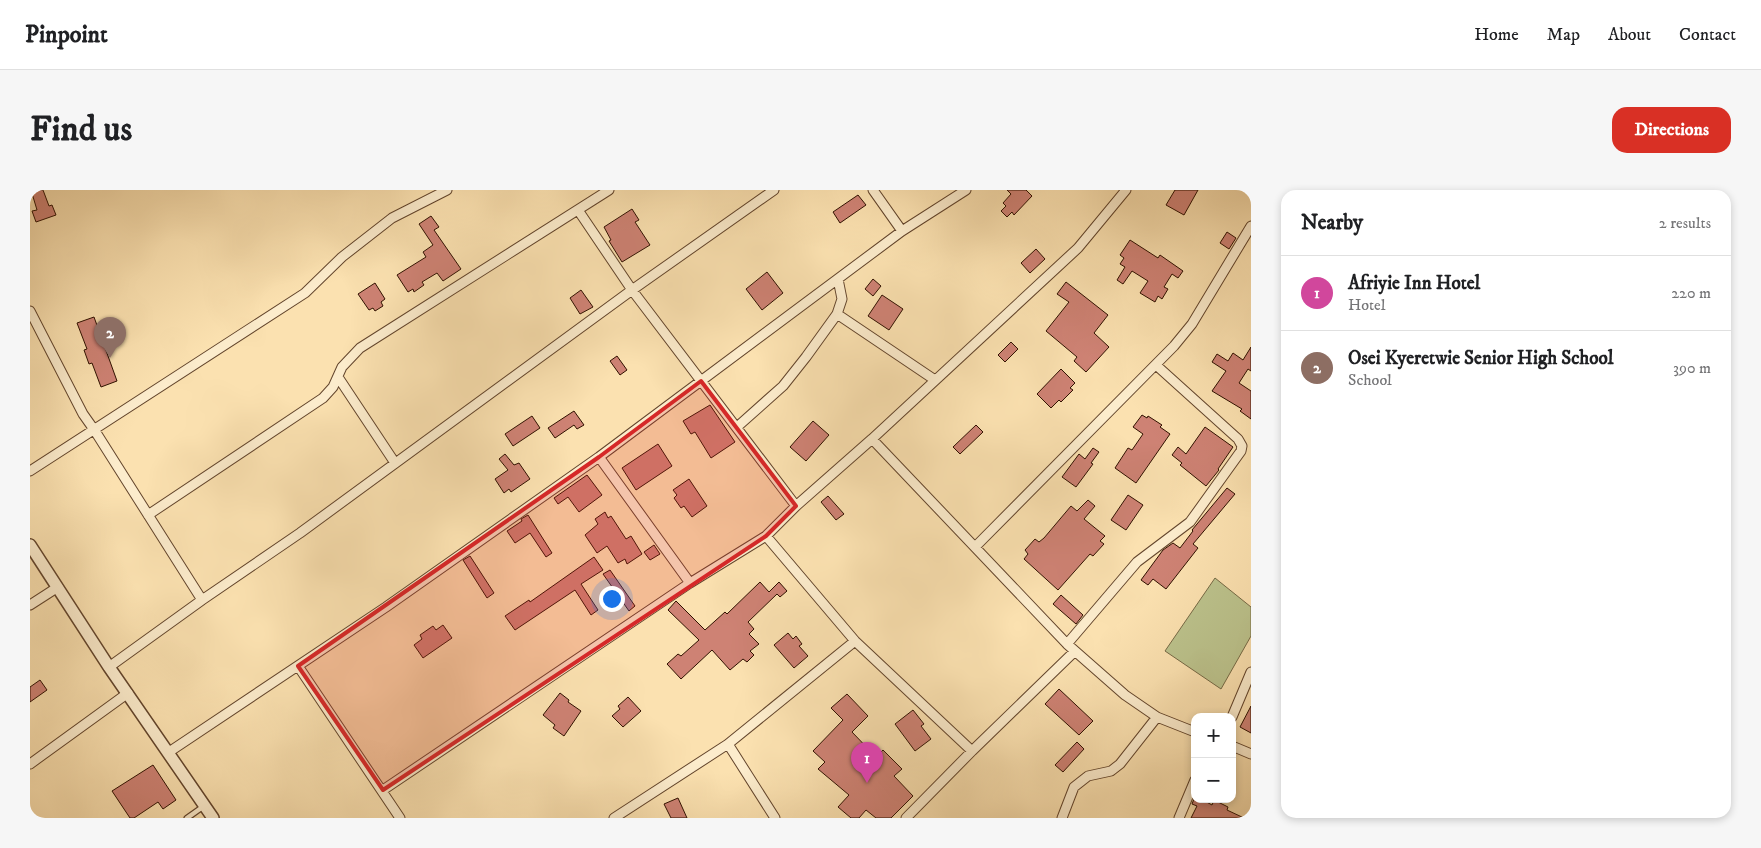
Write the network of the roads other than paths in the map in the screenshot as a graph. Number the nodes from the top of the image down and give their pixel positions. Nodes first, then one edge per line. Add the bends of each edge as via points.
1 (447, 190) edge
2 (609, 190) edge
3 (774, 190) edge
4 (873, 190) edge
5 (966, 190) edge
6 (1126, 190) edge
7 (578, 210) junction
8 (1251, 226) edge
9 (902, 231) junction
10 (838, 279) junction
11 (632, 290) junction
12 (30, 311) edge
13 (837, 314) junction
14 (1156, 365) junction
15 (338, 377) junction
16 (935, 380) junction
17 (701, 381) junction
18 (737, 427) junction
19 (95, 431) junction
20 (872, 439) junction
21 (599, 457) junction
22 (395, 463) junction
23 (30, 471) edge
24 (796, 506) junction
25 (148, 515) junction
26 (766, 536) junction
27 (30, 545) edge
28 (975, 547) junction
29 (690, 584) junction
30 (58, 587) junction
31 (202, 600) junction
32 (30, 605) edge
33 (855, 641) junction
34 (1066, 644) junction
35 (1075, 651) junction
36 (298, 666) junction
37 (109, 667) junction
38 (1251, 672) edge
39 (128, 693) junction
40 (1234, 713) edge
41 (1157, 717) junction
42 (1191, 730) edge
43 (728, 744) junction
44 (1236, 748) edge
45 (972, 751) junction
46 (169, 752) junction
47 (1251, 754) edge
48 (30, 764) edge
49 (1191, 789) edge
50 (383, 790) junction
51 (204, 805) junction
52 (187, 818) edge
53 (213, 818) edge
54 (400, 818) edge
55 (614, 818) edge
56 (775, 818) edge
57 (906, 818) edge
58 (1062, 818) edge
59 (1178, 818) edge

1 - 19 street via 392,218 342,257 305,293
2 - 7 street
3 - 11 street
4 - 9 street
5 - 9 street
6 - 16 street via 1078,248
7 - 11 street
7 - 15 street via 360,348 342,367
8 - 14 street via 1192,324
9 - 10 street
10 - 13 street via 842,299
10 - 17 street
11 - 17 street
11 - 22 street
12 - 19 street
13 - 16 street
13 - 18 street via 783,386
14 - 28 street
14 - 34 street via 1238,439 1241,451 1190,522 1137,562
15 - 22 street
15 - 25 street via 324,398
16 - 20 street
17 - 18 street
17 - 21 street
18 - 24 street
19 - 23 street
19 - 25 street
20 - 24 street
20 - 28 street
21 - 29 street
21 - 36 street
22 - 31 street
24 - 26 street
25 - 31 street
26 - 29 street
26 - 33 street
27 - 30 street
28 - 34 street
29 - 50 street
30 - 32 street
30 - 37 street
31 - 37 street
33 - 43 street
33 - 45 street
34 - 35 street
35 - 41 street
35 - 45 street
36 - 46 street
36 - 50 street
37 - 39 street
38 - 40 street
39 - 46 street
39 - 48 street
41 - 42 street
41 - 58 street via 1120,764 1111,771 1088,776 1074,787
43 - 55 street
43 - 56 street
44 - 47 street
45 - 57 street
46 - 51 street
49 - 59 street
50 - 54 street
51 - 52 lane
51 - 53 street

